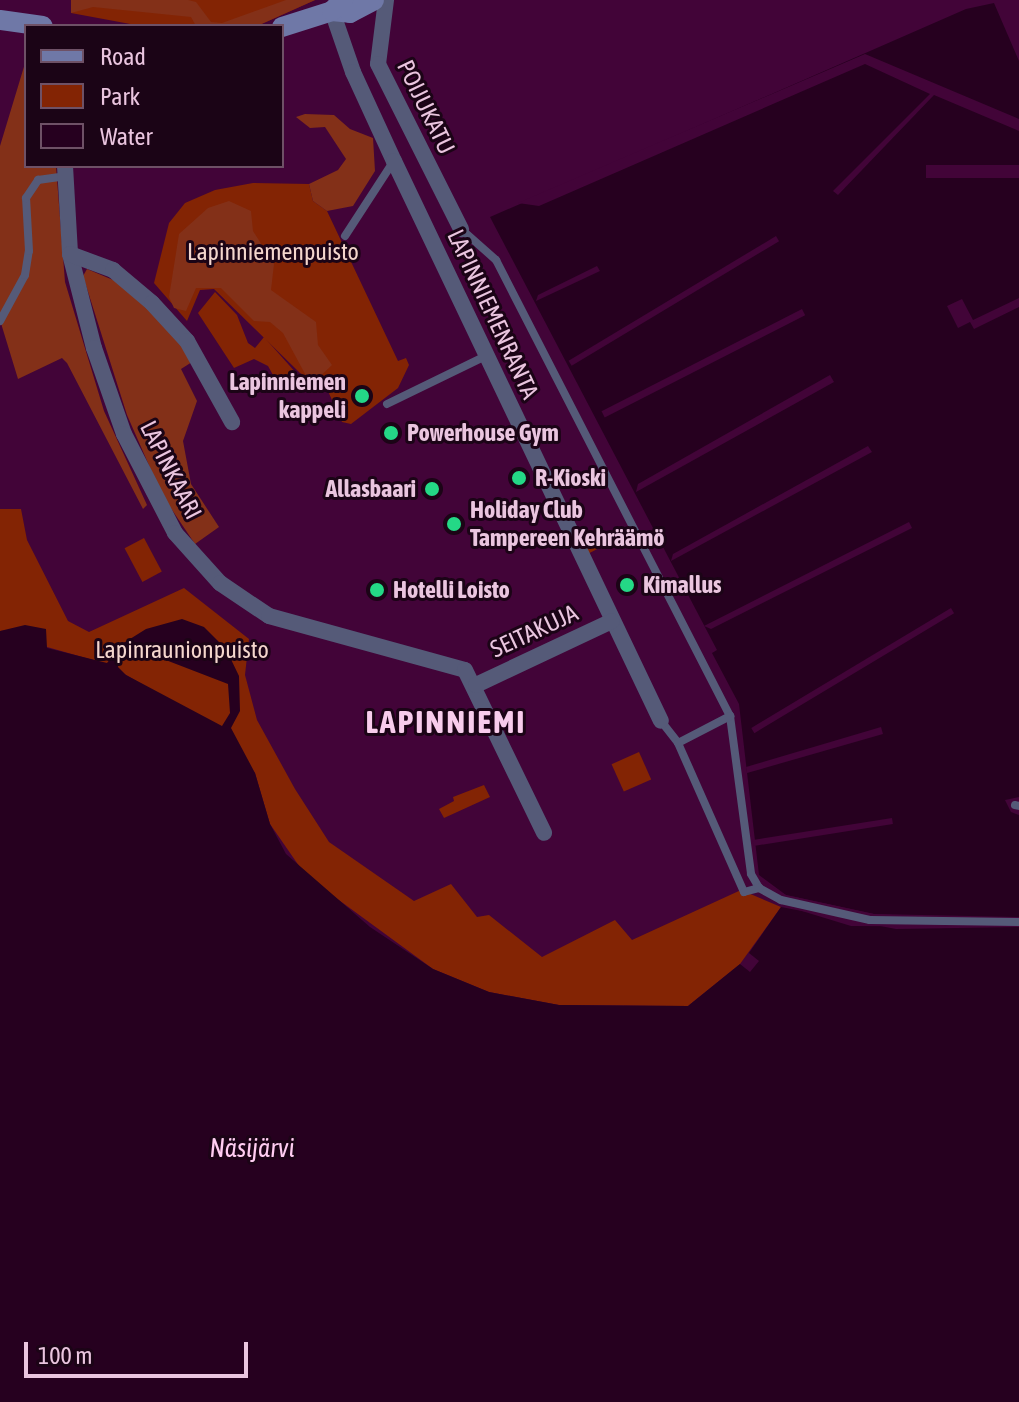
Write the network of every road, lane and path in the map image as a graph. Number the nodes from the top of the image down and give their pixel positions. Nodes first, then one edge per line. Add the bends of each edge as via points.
1 (374, 0) edge
2 (386, 0) edge
3 (338, 5) edge
4 (0, 20) edge
5 (29, 24) edge
6 (284, 26) edge
7 (394, 161) junction
8 (65, 171) edge
9 (461, 229) joint
10 (345, 236) dead end
11 (70, 254) junction
12 (0, 321) edge
13 (486, 356) junction
14 (387, 404) dead end
15 (232, 422) dead end
16 (612, 621) junction
17 (476, 685) junction
18 (730, 716) junction
19 (661, 721) joint
20 (678, 743) junction
21 (544, 833) dead end
22 (759, 888) junction
23 (1019, 922) edge

1 - 3 street via 350,13
2 - 9 street, POIJUKATU via 378,64
3 - 6 street
3 - 7 street, LAPINNIEMENRANTA via 353,72
4 - 5 street
7 - 10 lane
7 - 13 street, LAPINNIEMENRANTA
8 - 11 street, LAPINKAARI
8 - 12 lane via 38,180 26,198 25,275
9 - 18 lane via 496,260
11 - 15 street via 113,270 152,303 187,341
11 - 17 street, LAPINKAARI via 94,348 124,434 160,512 207,571 272,617 452,665
13 - 14 lane
13 - 16 street, LAPINNIEMENRANTA
16 - 17 street, SEITAKUJA
16 - 19 street, LAPINNIEMENRANTA
17 - 21 street
18 - 20 lane
18 - 22 lane via 751,874
19 - 20 lane
20 - 22 lane via 744,892
22 - 23 lane via 806,907 870,920

